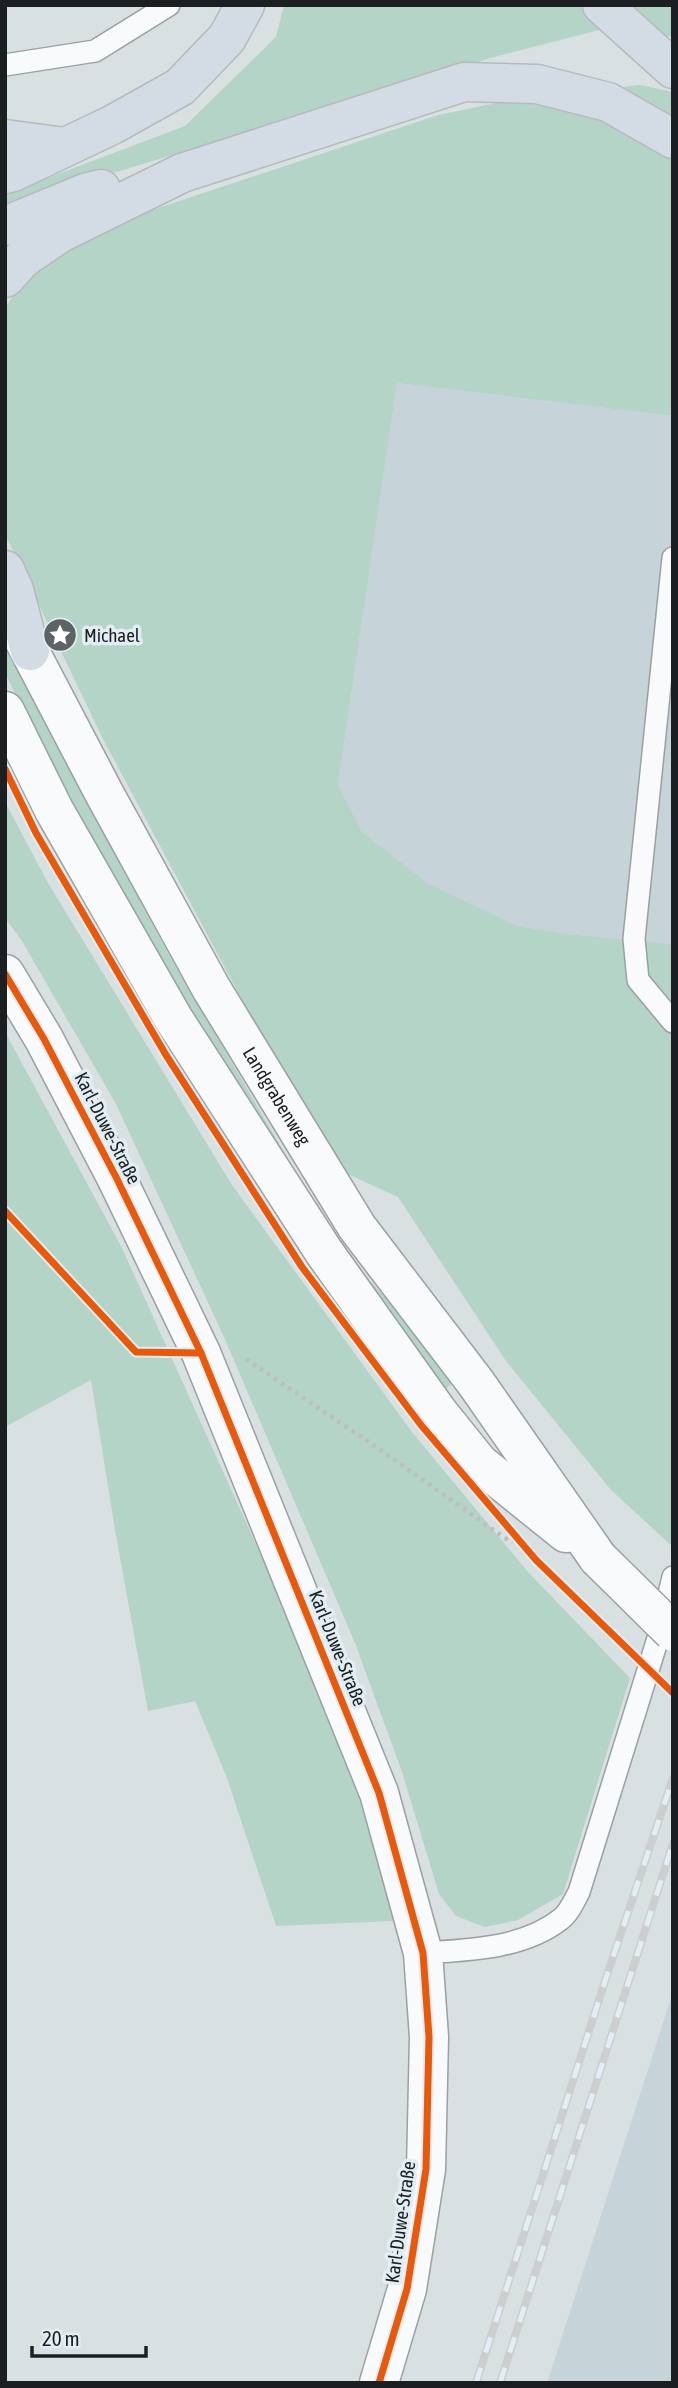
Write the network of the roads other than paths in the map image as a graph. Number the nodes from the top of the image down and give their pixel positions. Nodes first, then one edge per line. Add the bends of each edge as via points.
1 (169, 5) edge
2 (245, 5) edge
3 (602, 5) edge
4 (5, 65) edge
5 (673, 69) edge
6 (5, 139) edge
7 (673, 139) edge
8 (65, 147) junction
9 (182, 173) junction
10 (5, 174) edge
11 (5, 226) edge
12 (5, 278) edge
13 (673, 558) edge
14 (5, 570) edge
15 (5, 604) edge
16 (30, 651) junction
17 (5, 710) edge
18 (5, 974) edge
19 (673, 1022) edge
20 (598, 1558) junction
21 (673, 1577) edge
22 (673, 1632) edge
23 (423, 1953) junction
24 (379, 2383) edge

1 - 4 lane via 95,51
2 - 8 highway via 227,38 180,87
3 - 5 highway
6 - 8 highway
7 - 9 highway via 608,102 537,84 464,82
8 - 10 highway
9 - 11 highway via 85,193
9 - 12 highway via 60,233 22,259
13 - 19 lane via 634,939 638,980
14 - 16 highway
15 - 16 main road, Landgrabenweg
16 - 20 main road, Landgrabenweg via 211,989 357,1227 497,1413
17 - 20 main road, Landgrabenweg via 54,810 173,1018 324,1252 480,1463
18 - 23 main road, Karl-Duwe-Straße via 111,1168 201,1353 379,1793
20 - 22 main road, Landgrabenweg, bridge
21 - 23 lane via 579,1892 563,1918 533,1935 502,1944
23 - 24 main road, Karl-Duwe-Straße via 429,2037 425,2169 407,2289

